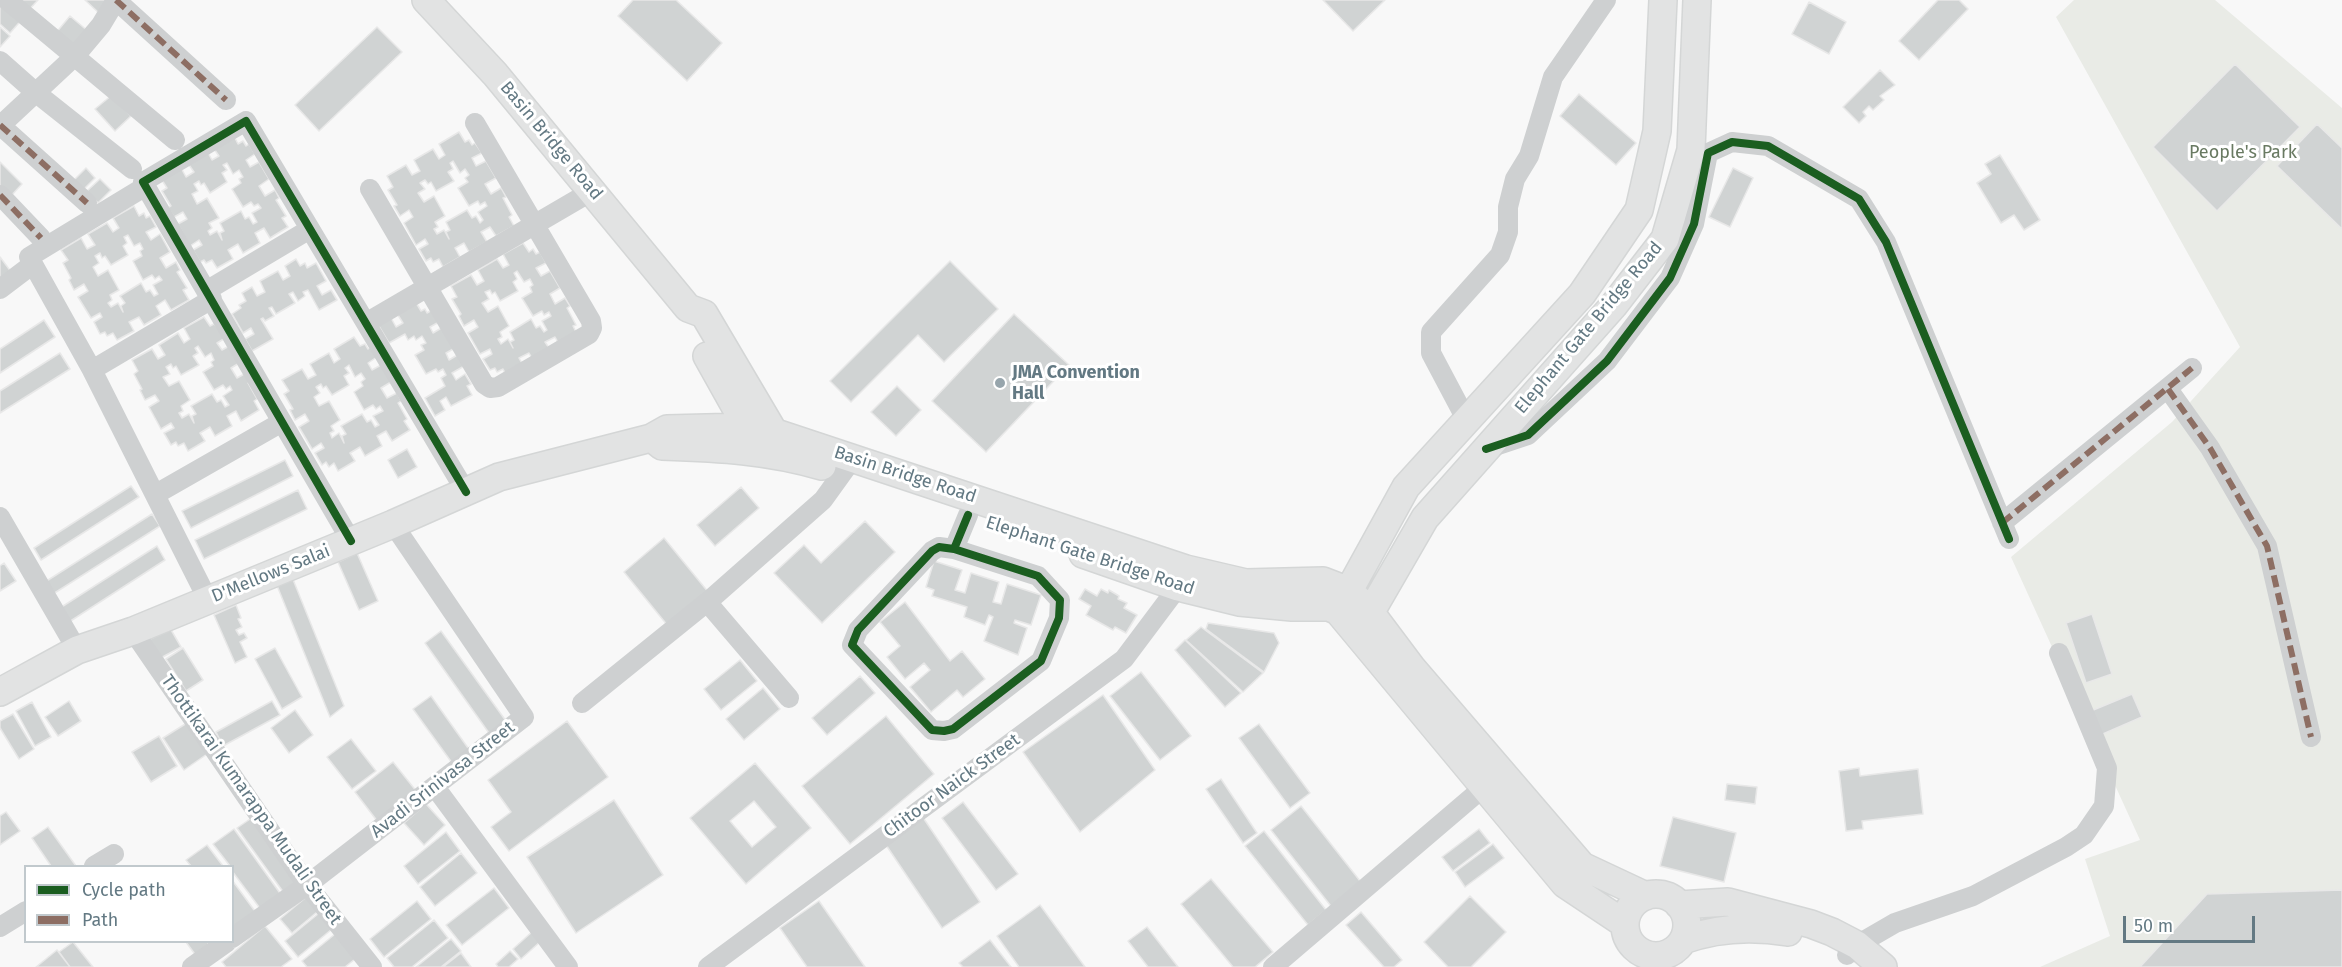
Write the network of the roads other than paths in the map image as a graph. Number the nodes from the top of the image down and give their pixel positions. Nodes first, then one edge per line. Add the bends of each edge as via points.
1 (8, 0) edge
2 (116, 0) edge
3 (426, 0) edge
4 (1605, 0) edge
5 (1663, 0) edge
6 (1697, 0) edge
7 (75, 56) junction
8 (0, 61) edge
9 (35, 92) junction
10 (226, 99) dead end
11 (475, 123) dead end
12 (0, 125) edge
13 (175, 140) dead end
14 (132, 169) dead end
15 (146, 186) junction
16 (370, 189) dead end
17 (592, 190) junction
18 (0, 195) edge
19 (87, 203) dead end
20 (534, 225) junction
21 (310, 229) junction
22 (41, 238) dead end
23 (33, 264) junction
24 (428, 287) junction
25 (0, 289) edge
26 (209, 295) junction
27 (688, 308) junction
28 (366, 323) junction
29 (2192, 368) dead end
30 (92, 370) junction
31 (2168, 389) junction
32 (1467, 421) junction
33 (282, 422) junction
34 (746, 427) junction
35 (651, 438) junction
36 (767, 441) junction
37 (1486, 448) junction
38 (788, 456) joint
39 (848, 465) junction
40 (466, 492) junction
41 (156, 494) junction
42 (968, 515) junction
43 (0, 517) edge
44 (393, 524) junction
45 (351, 541) junction
46 (954, 549) junction
47 (1178, 587) junction
48 (208, 600) junction
49 (1343, 601) junction
50 (707, 602) junction
51 (1369, 624) junction
52 (133, 631) junction
53 (77, 650) junction
54 (2059, 653) dead end
55 (0, 692) edge
56 (789, 698) dead end
57 (582, 703) dead end
58 (2310, 737) dead end
59 (435, 787) junction
60 (1484, 787) junction
61 (114, 854) dead end
62 (97, 865) edge
63 (307, 885) junction
64 (1646, 896) junction
65 (1679, 905) junction
66 (24, 912) edge
67 (1625, 924) junction
68 (0, 927) edge
69 (234, 937) edge
70 (1683, 940) junction
71 (226, 943) edge
72 (1854, 956) edge
73 (1639, 961) edge
74 (201, 965) edge
75 (372, 967) edge
76 (568, 967) edge
77 (708, 967) edge
78 (1274, 967) edge
79 (1883, 967) edge

1 - 7 street
2 - 7 street
2 - 10 street
3 - 17 main road, Basin Bridge Road via 495,74
4 - 32 street via 1553,77 1529,156 1515,179 1508,207 1508,232 1500,255 1431,332 1431,353
5 - 32 main road, Elephant Gate Bridge Road via 1657,131 1639,210 1582,294
6 - 37 main road, Elephant Gate Bridge Road via 1691,150 1665,239 1614,304
7 - 9 street
7 - 13 street
8 - 9 street
9 - 12 street
9 - 14 street
11 - 20 street
12 - 19 street
15 - 21 street via 143,182 246,121
15 - 23 street via 29,256
15 - 26 street
16 - 24 street
17 - 20 street
17 - 27 main road, Basin Bridge Road
18 - 22 street
20 - 24 street
20 - 24 street via 591,321 589,334 490,388 484,384
21 - 26 street
21 - 28 street
23 - 25 street
23 - 30 street
24 - 28 street
26 - 30 street
26 - 33 street
27 - 34 main road via 689,325
27 - 36 main road, Basin Bridge Road via 704,314
28 - 40 street
29 - 31 street
30 - 41 street
31 - 37 street via 2006,531 1886,242 1858,199 1768,146 1732,142 1708,153 1694,224 1670,278 1607,361 1528,435
31 - 58 street via 2210,448 2267,546
32 - 49 main road, Elephant Gate Bridge Road via 1406,487
33 - 41 street
33 - 45 street
34 - 35 main road, D'Mellows Salai via 667,429
34 - 36 main road, Basin Bridge Road
35 - 36 main road via 662,446
35 - 40 main road, D'Mellows Salai via 499,477
36 - 38 main road, Basin Bridge Road
36 - 39 main road, Basin Bridge Road
37 - 51 main road, Elephant Gate Bridge Road via 1425,518
38 - 39 main road, Elephant Gate Bridge Road
39 - 42 main road, Elephant Gate Bridge Road
39 - 49 main road, Basin Bridge Road via 1186,569 1246,583 1323,581
39 - 50 street via 823,500
40 - 44 main road, D'Mellows Salai
41 - 48 street
42 - 46 street
42 - 47 main road, Elephant Gate Bridge Road
43 - 53 street
44 - 45 main road, D'Mellows Salai
44 - 59 street, Avadi Srinivasa Street via 524,717
45 - 48 main road, D'Mellows Salai
46 - 46 street via 1038,576 1060,600 1059,618 1041,661 953,729 932,730 852,645 858,630 932,551 939,547
47 - 49 main road, Elephant Gate Bridge Road via 1239,602 1292,607 1329,607
47 - 77 street, Chitoor Naick Street via 1124,659
48 - 52 main road, D'Mellows Salai
49 - 51 main road
50 - 56 street
50 - 57 street
51 - 60 main road
51 - 64 main road via 1412,668 1582,866
52 - 53 main road, D'Mellows Salai
52 - 63 street, Thottikarai Kumarappa Mudali Street
53 - 55 main road, D'Mellows Salai
54 - 72 street via 2107,768 2104,806 2084,835 2066,847 1973,896 1895,923
59 - 63 street, Avadi Srinivasa Street
59 - 76 street
60 - 67 main road via 1565,884
60 - 78 street
61 - 62 street
63 - 69 street, Avadi Srinivasa Street
63 - 75 street, Thottikarai Kumarappa Mudali Street
64 - 65 main road via 1664,895
64 - 67 main road via 1629,910
65 - 70 main road via 1686,922
65 - 72 main road via 1728,902 1811,924 1832,932
66 - 68 street
67 - 73 main road
70 - 72 main road via 1703,933 1760,927 1810,936
70 - 73 main road via 1667,954
71 - 74 street
72 - 79 main road

